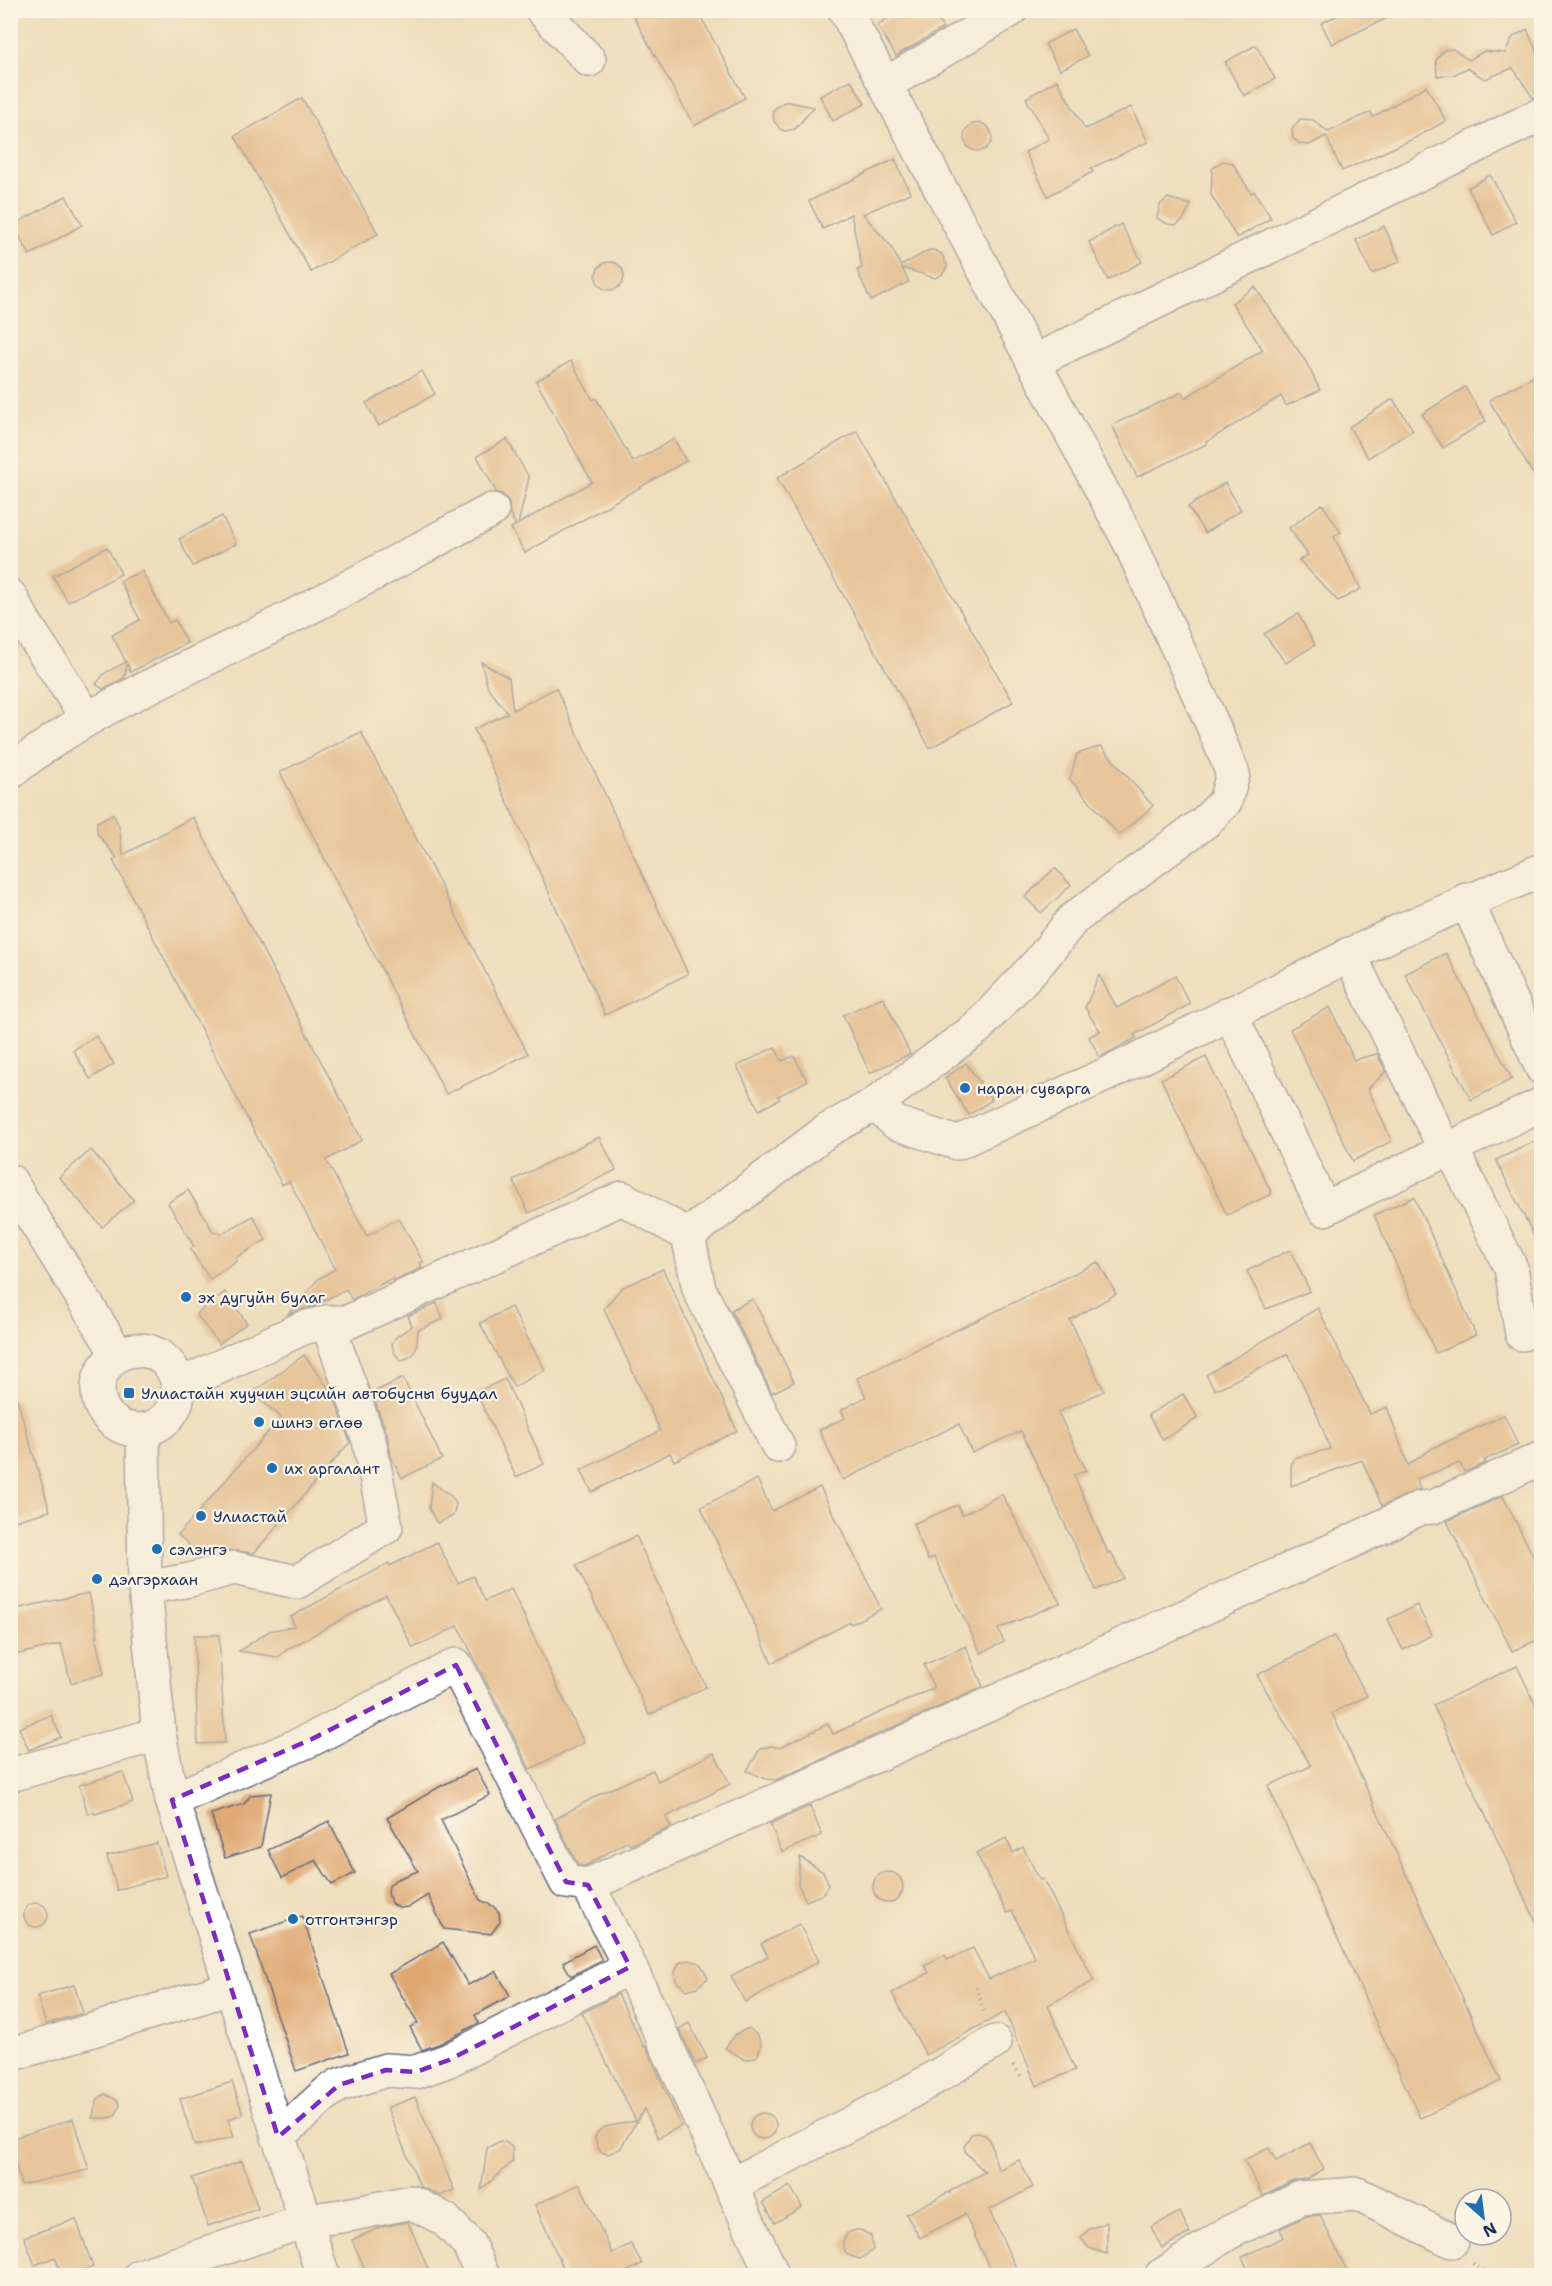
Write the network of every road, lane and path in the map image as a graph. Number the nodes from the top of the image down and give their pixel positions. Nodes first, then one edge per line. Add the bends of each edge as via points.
1 (542, 10) edge
2 (845, 10) edge
3 (1011, 10) edge
4 (589, 60) dead end
5 (886, 84) junction
6 (1542, 114) edge
7 (1033, 362) junction
8 (492, 510) dead end
9 (10, 596) edge
10 (87, 718) junction
11 (10, 773) edge
12 (1542, 870) edge
13 (1467, 900) junction
14 (1349, 954) junction
15 (1230, 1013) junction
16 (1542, 1068) edge
17 (874, 1104) junction
18 (1542, 1104) edge
19 (1449, 1149) junction
20 (10, 1181) edge
21 (688, 1235) junction
22 (327, 1322) junction
23 (1522, 1334) dead end
24 (118, 1355) junction
25 (178, 1386) junction
26 (142, 1431) junction
27 (778, 1446) dead end
28 (1542, 1458) edge
29 (145, 1588) junction
30 (159, 1734) junction
31 (10, 1774) edge
32 (172, 1800) junction
33 (588, 1885) junction
34 (630, 1968) junction
35 (231, 1988) junction
36 (995, 2042) dead end
37 (10, 2055) edge
38 (278, 2137) junction
39 (731, 2185) junction
40 (305, 2221) junction
41 (1452, 2241) dead end
42 (1542, 2271) edge
43 (140, 2276) edge
44 (323, 2276) edge
45 (483, 2276) edge
46 (773, 2276) edge
47 (1161, 2276) edge
48 (1527, 2276) edge

1 - 4 street
2 - 5 street
3 - 5 street
5 - 7 street
6 - 7 street
7 - 17 street via 1130,541 1233,774 1226,802 1205,822 1073,919 977,1028
8 - 10 street via 278,624
9 - 10 street
10 - 11 street
12 - 13 street
13 - 14 street
13 - 16 street
14 - 15 street
14 - 19 street
15 - 17 street via 957,1143 896,1123
15 - 19 street via 1324,1209
17 - 21 street via 828,1130
18 - 19 street
19 - 23 street via 1511,1268
20 - 24 street
21 - 22 street via 622,1198 348,1322
21 - 27 street via 699,1289
22 - 25 street via 303,1328
22 - 29 street via 369,1440 386,1527 297,1582 234,1568
24 - 25 street via 149,1351 173,1371
24 - 26 street via 106,1365 99,1379 102,1409 113,1422
25 - 26 street via 177,1401 170,1415
26 - 29 street
28 - 33 street via 1433,1507 1420,1508
29 - 30 street
30 - 31 street
30 - 32 street
32 - 33 street via 312,1739 456,1665 566,1882
32 - 35 street
33 - 34 street
34 - 38 street via 449,2060 416,2072 386,2070 339,2085
34 - 39 street
35 - 37 street
35 - 38 street
36 - 39 street via 900,2098
38 - 40 street
39 - 46 street
40 - 43 street
40 - 44 street
40 - 45 street via 411,2202 444,2218 468,2243
41 - 47 street via 1357,2194 1301,2198 1228,2233
42 - 48 path

